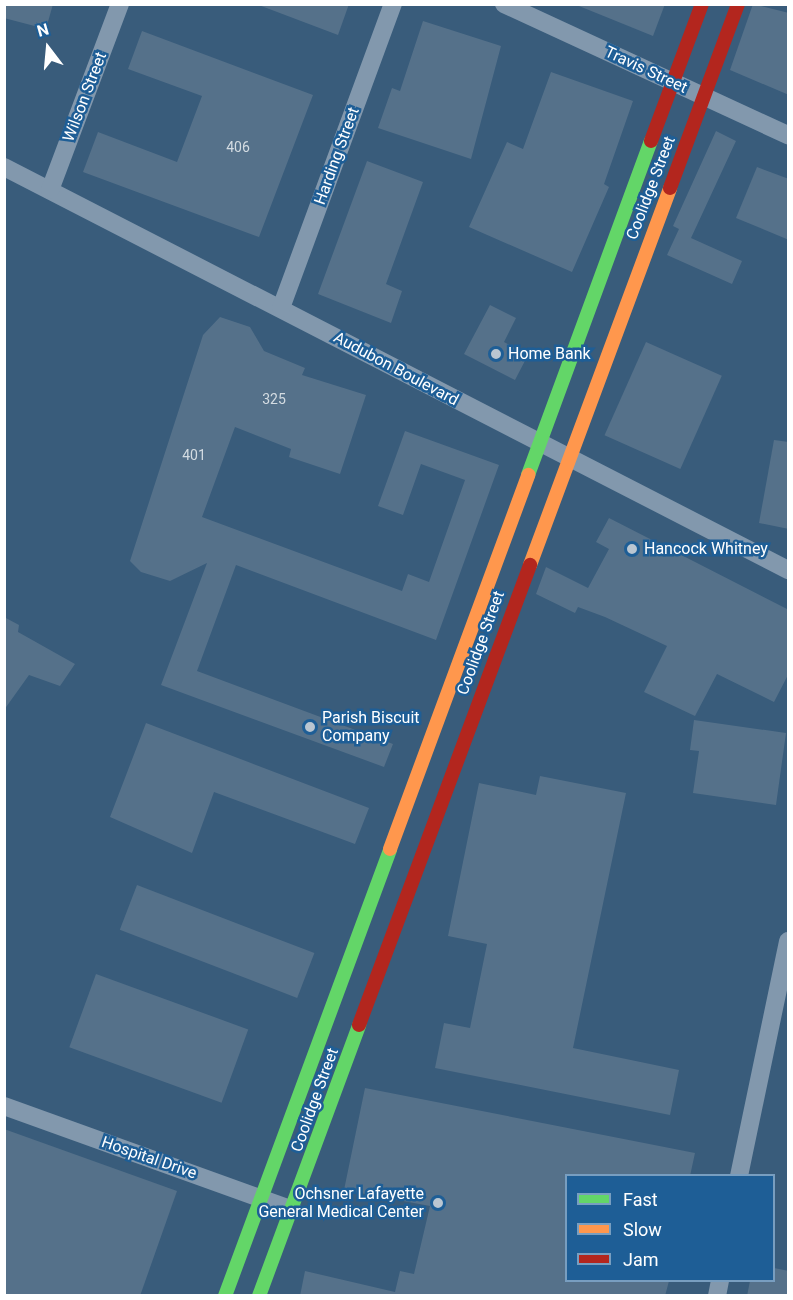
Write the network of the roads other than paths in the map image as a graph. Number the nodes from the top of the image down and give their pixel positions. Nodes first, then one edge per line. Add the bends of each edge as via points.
1 (120, 4) edge
2 (393, 4) edge
3 (504, 4) edge
4 (702, 4) edge
5 (738, 4) edge
6 (673, 83) junction
7 (704, 97) junction
8 (789, 135) edge
9 (4, 167) edge
10 (50, 190) junction
11 (281, 308) junction
12 (540, 444) junction
13 (567, 457) junction
14 (789, 570) edge
15 (789, 941) edge
16 (4, 1106) edge
17 (739, 1174) edge
18 (262, 1198) junction
19 (293, 1210) junction
20 (225, 1296) edge
21 (259, 1296) edge

1 - 10 street, Wilson Street
2 - 11 street, Harding Street
3 - 6 street, Travis Street
4 - 6 street, Coolidge Street
5 - 7 street, Coolidge Street
6 - 7 street, Travis Street
6 - 12 street, Coolidge Street
7 - 8 street, Travis Street
7 - 13 street, Coolidge Street
9 - 10 street, Audubon Boulevard
10 - 11 street, Audubon Boulevard
11 - 12 street, Audubon Boulevard
12 - 13 street, Audubon Boulevard
12 - 18 street, Coolidge Street
13 - 14 street, Audubon Boulevard
13 - 19 street, Coolidge Street
15 - 17 street
16 - 18 street, Hospital Drive
18 - 19 street, Hospital Drive
18 - 20 street, Coolidge Street
19 - 21 street, Coolidge Street

